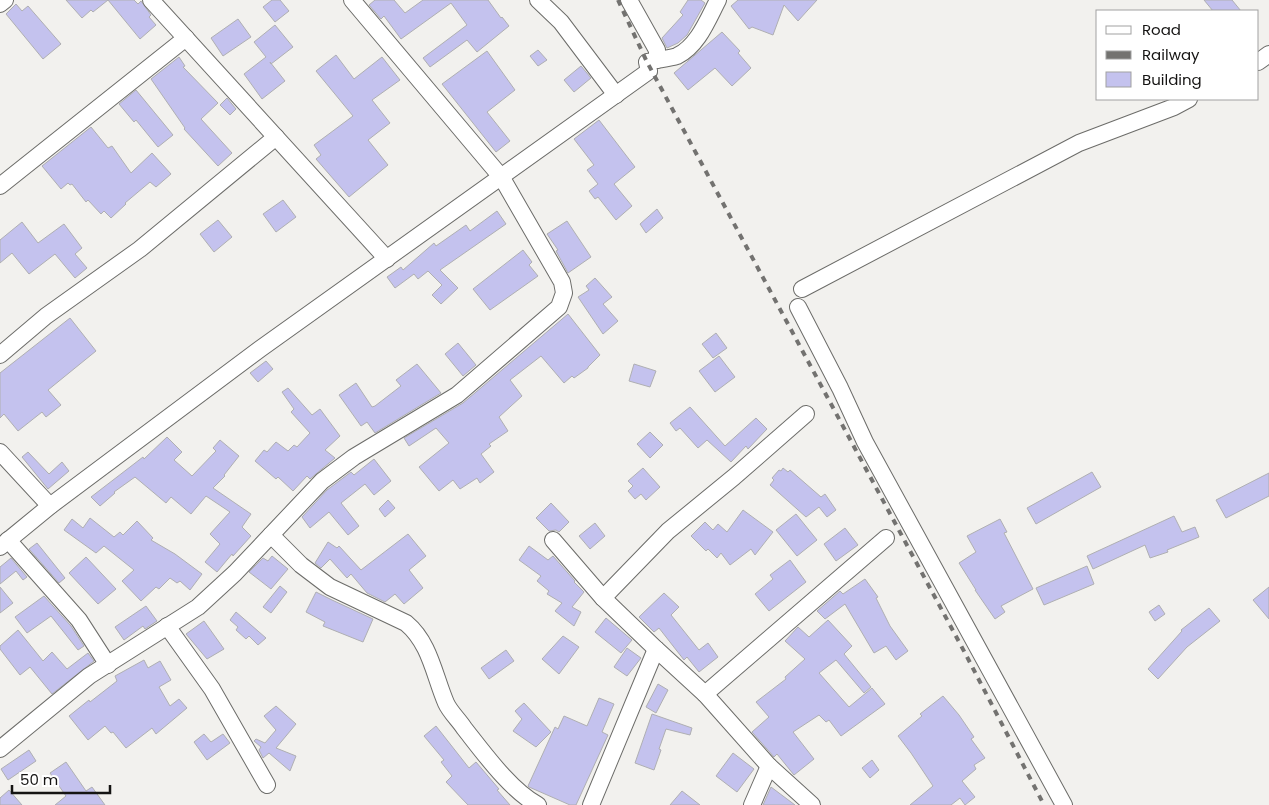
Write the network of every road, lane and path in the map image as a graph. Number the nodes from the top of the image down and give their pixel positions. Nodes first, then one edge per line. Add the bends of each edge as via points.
1 (5, 0) edge
2 (151, 0) edge
3 (352, 0) edge
4 (538, 0) edge
5 (629, 0) edge
6 (718, 0) edge
7 (0, 4) edge
8 (186, 38) junction
9 (658, 60) junction
10 (616, 95) junction
11 (1187, 100) edge
12 (276, 138) junction
13 (502, 178) junction
14 (0, 186) edge
15 (387, 259) junction
16 (802, 289) dead end
17 (798, 307) dead end
18 (0, 355) edge
19 (806, 414) dead end
20 (0, 452) edge
21 (50, 506) junction
22 (271, 535) junction
23 (886, 538) dead end
24 (553, 540) dead end
25 (4, 544) edge
26 (603, 598) junction
27 (168, 626) junction
28 (656, 649) junction
29 (108, 665) junction
30 (705, 694) junction
31 (0, 748) edge
32 (769, 766) junction
33 (267, 785) dead end
34 (538, 805) edge
35 (591, 805) edge
36 (752, 805) edge
37 (812, 805) edge
38 (1064, 805) edge

1 - 7 street
2 - 8 street
3 - 13 street
4 - 10 street via 561,22
5 - 9 street via 657,50
6 - 9 street via 690,46 677,56
8 - 12 street
8 - 14 street
9 - 10 street via 647,62 649,71
10 - 13 street
11 - 16 street via 1079,143
12 - 15 street
12 - 18 street via 140,249 46,316
13 - 15 street
13 - 22 street via 562,282 564,293 559,307 456,395 354,457 322,481
15 - 21 street via 260,348
17 - 38 street via 864,442
19 - 26 street via 668,531
20 - 21 street
21 - 25 street
22 - 27 street via 198,606
22 - 34 street via 301,565 330,587 406,623 416,631 426,647 447,706 492,764
23 - 30 street
24 - 26 street
25 - 29 street via 79,620
26 - 28 street
27 - 29 street
27 - 33 street via 212,689
28 - 30 street
28 - 35 street
29 - 31 street via 89,676
30 - 32 street
32 - 36 street
32 - 37 street

